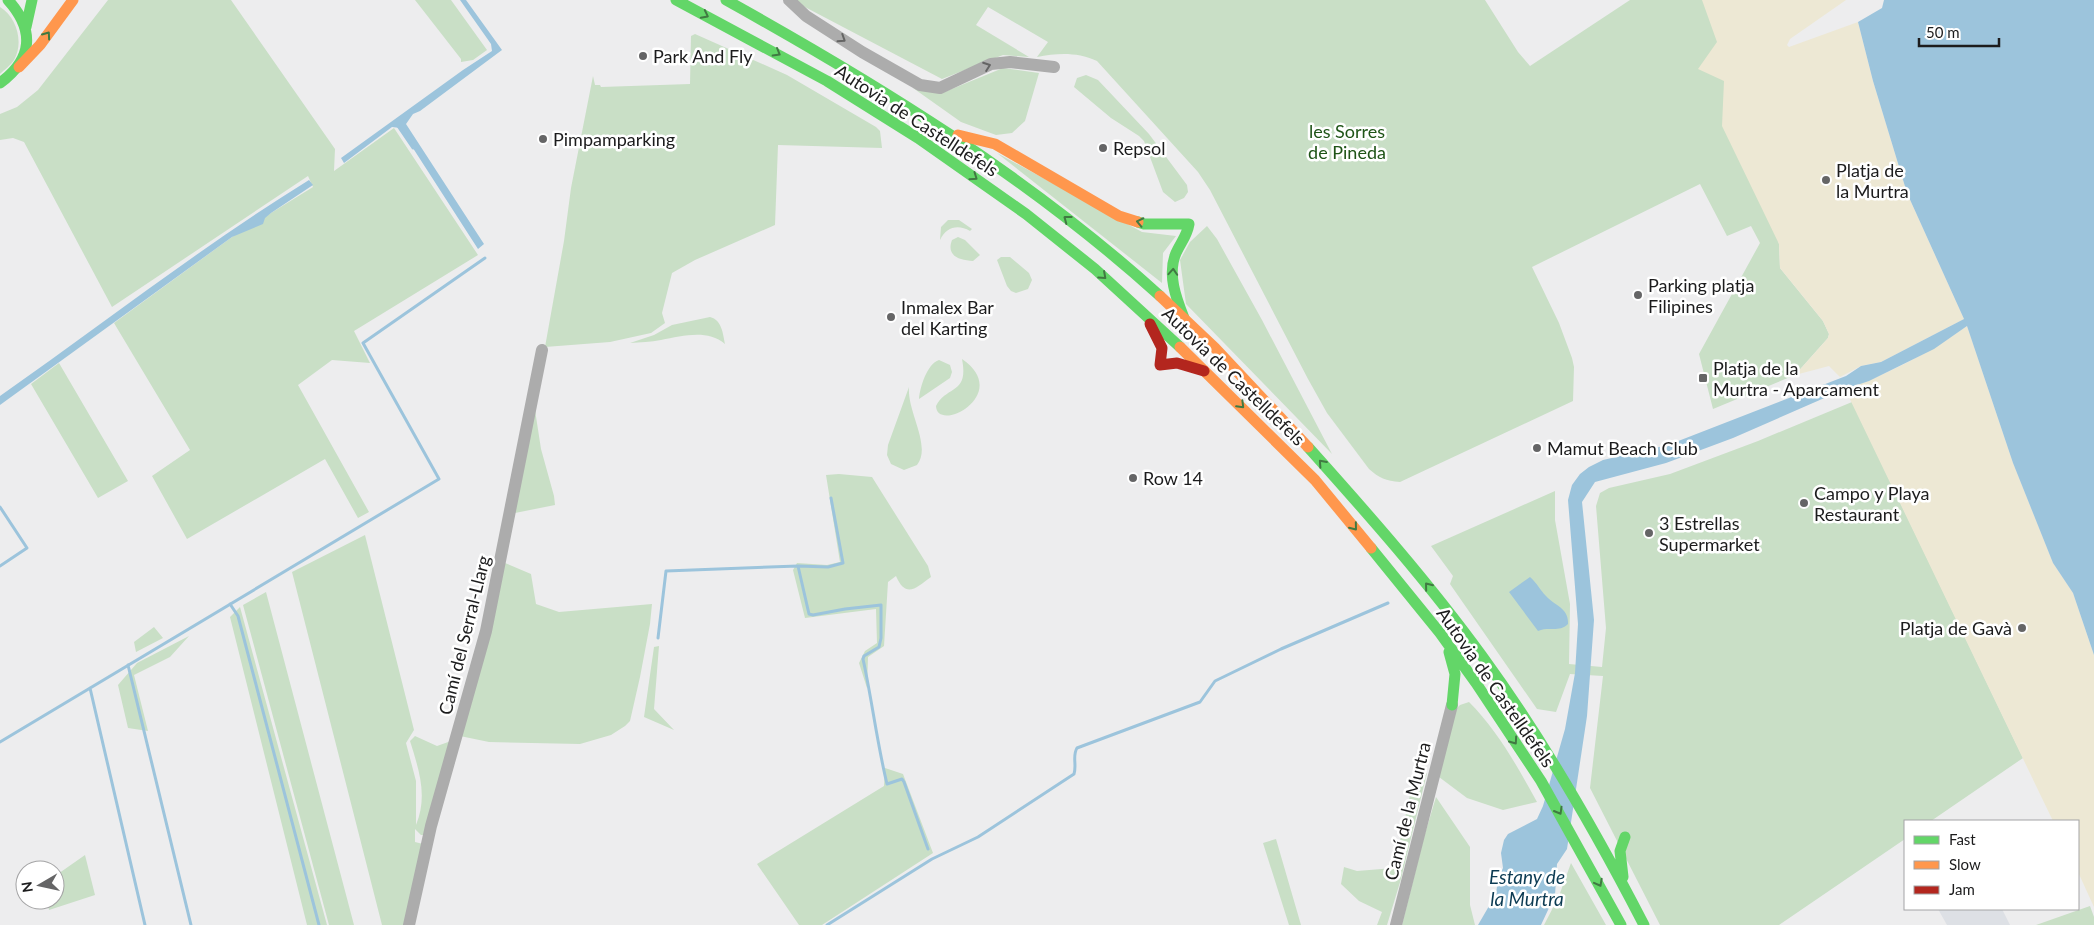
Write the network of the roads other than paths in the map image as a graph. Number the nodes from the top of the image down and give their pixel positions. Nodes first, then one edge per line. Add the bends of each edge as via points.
1 (8, 0) edge
2 (32, 0) edge
3 (72, 0) edge
4 (676, 0) edge
5 (726, 0) edge
6 (789, 0) edge
7 (26, 27) junction
8 (19, 67) junction
9 (1054, 67) dead end
10 (0, 83) edge
11 (947, 132) junction
12 (1144, 312) junction
13 (1184, 319) junction
14 (542, 350) dead end
15 (1207, 372) junction
16 (1440, 633) junction
17 (1463, 700) junction
18 (1499, 720) junction
19 (1592, 826) junction
20 (1632, 902) junction
21 (409, 925) edge
22 (1396, 925) edge
23 (1621, 925) edge
24 (1644, 925) edge

1 - 7 main road via 19,11
2 - 7 main road
8 -> 3 main road via 40,45
4 -> 12 main road, Autovia de Castelldefels via 818,76 918,138 1026,214
5 - 11 main road, Autovia de Castelldefels
6 -> 9 street via 806,16 920,85 940,88 991,64 1010,62
7 - 8 main road via 26,48
8 - 10 main road
13 -> 11 main road, Autovia de Castelldefels via 1068,219
13 -> 11 main road via 1174,293 1172,276 1175,255 1188,233 1189,224 1144,224 1119,216 995,144
12 - 15 main road, Autovia de Castelldefels
12 - 15 main road via 1162,348 1160,365 1177,363
19 -> 13 main road, Autovia de Castelldefels via 1549,754 1456,620 1281,416
14 - 21 street, Camí del Serral-Llarg via 486,631 431,826
15 -> 16 main road, Autovia de Castelldefels via 1315,480
16 - 17 main road
16 - 18 main road, Autovia de Castelldefels
17 - 18 main road via 1486,707
17 - 22 street, Camí de la Murtra
18 -> 23 main road, Autovia de Castelldefels via 1541,781
19 - 20 main road, Autovia de Castelldefels
19 - 20 main road via 1609,840 1616,842 1626,837 1620,851 1621,866
20 - 24 main road, Autovia de Castelldefels

